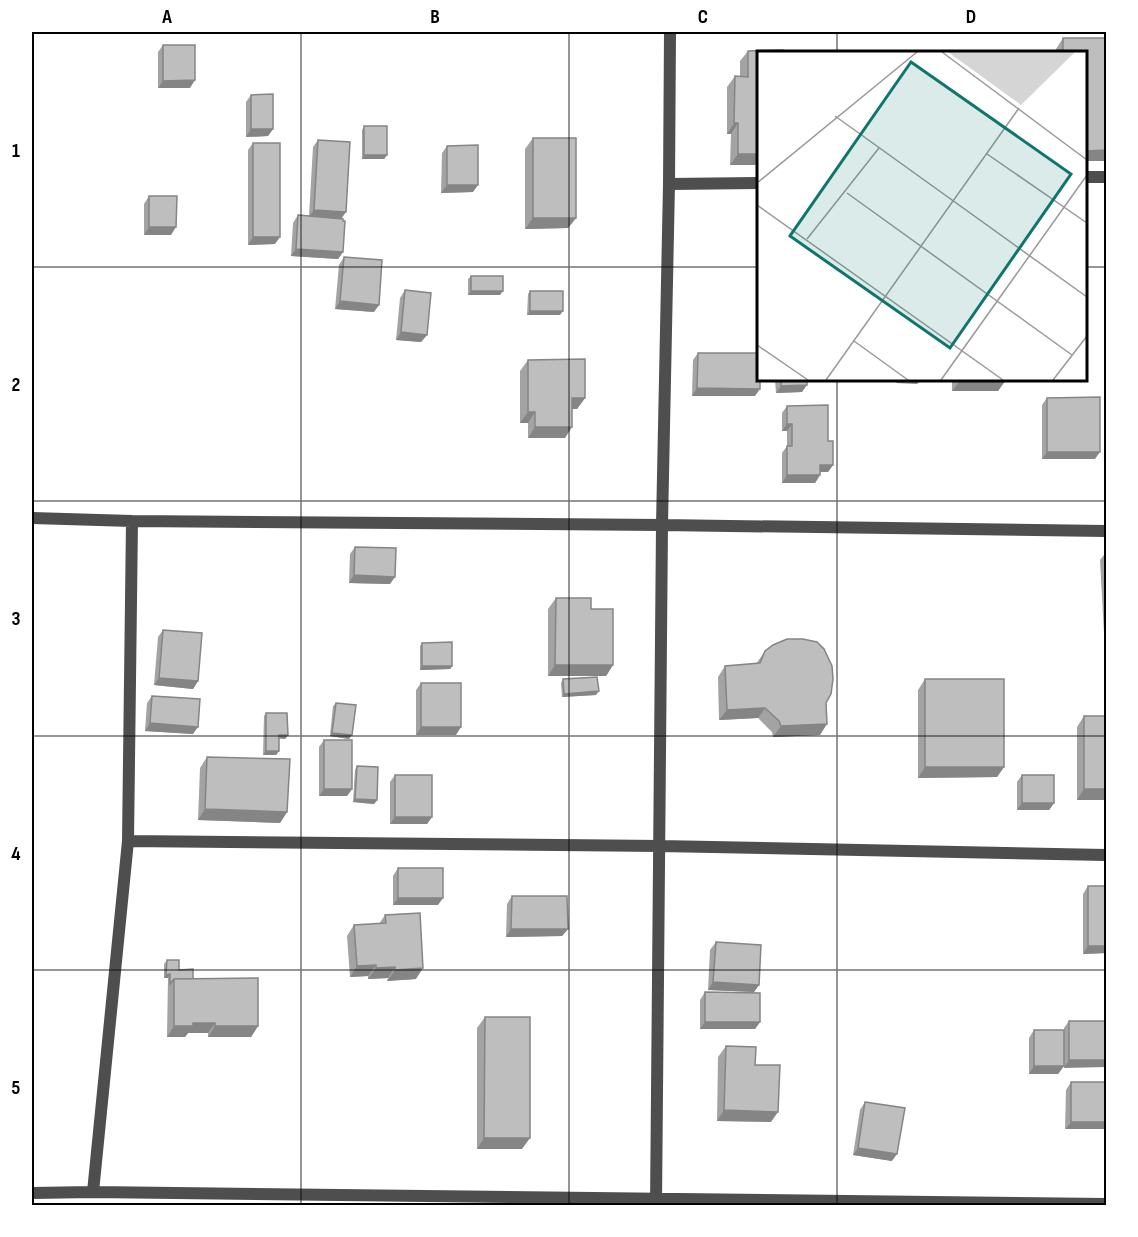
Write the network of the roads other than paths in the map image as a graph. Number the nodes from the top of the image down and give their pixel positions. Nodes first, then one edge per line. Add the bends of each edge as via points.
1 (670, 32) edge
2 (1087, 177) edge
3 (1107, 177) edge
4 (757, 183) edge
5 (669, 184) junction
6 (32, 518) edge
7 (132, 521) junction
8 (662, 525) junction
9 (1107, 531) edge
10 (128, 841) junction
11 (660, 846) junction
12 (1107, 855) edge
13 (32, 1192) edge
14 (93, 1192) junction
15 (656, 1202) edge
16 (1107, 1204) edge

1 - 5 street
2 - 3 street
4 - 5 street
5 - 8 street
6 - 7 street
7 - 8 street
7 - 10 street
8 - 9 street
8 - 11 street
10 - 11 street
10 - 14 street
11 - 12 street
11 - 15 street
13 - 14 street
14 - 15 street
15 - 16 street

